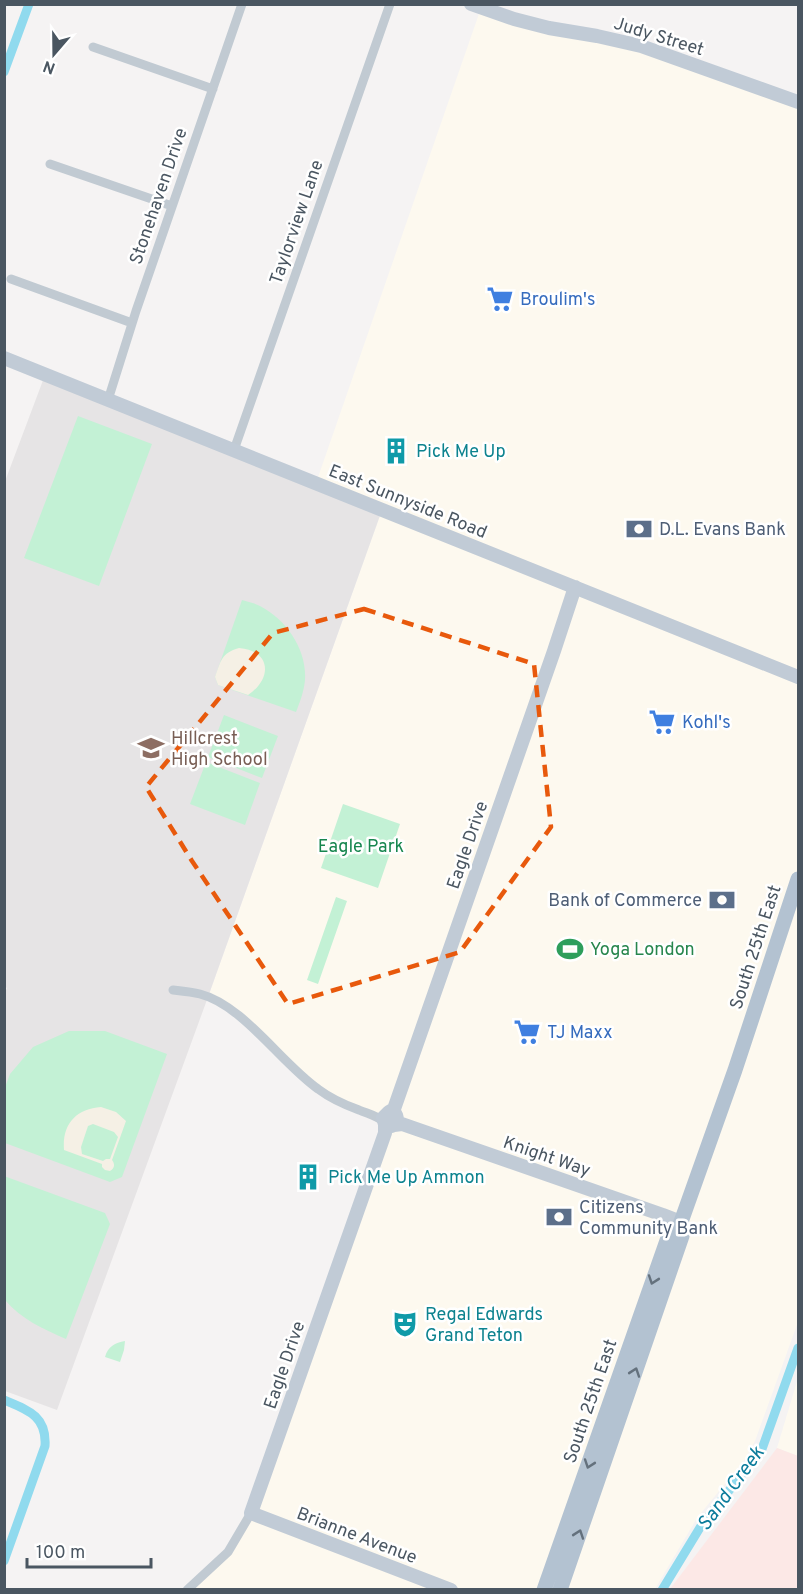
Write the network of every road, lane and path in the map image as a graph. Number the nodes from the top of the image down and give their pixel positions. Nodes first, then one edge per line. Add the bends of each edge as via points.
1 (242, 4) edge
2 (390, 4) edge
3 (471, 4) edge
4 (93, 47) dead end
5 (213, 89) junction
6 (798, 102) edge
7 (50, 164) dead end
8 (172, 206) junction
9 (11, 279) dead end
10 (132, 323) junction
11 (4, 358) edge
12 (108, 400) junction
13 (234, 450) junction
14 (575, 587) junction
15 (798, 677) edge
16 (798, 879) edge
17 (173, 990) dead end
18 (390, 1120) junction
19 (679, 1226) junction
20 (612, 1418) junction
21 (251, 1513) junction
22 (556, 1557) junction
23 (188, 1590) edge
24 (451, 1590) edge
25 (544, 1590) edge
26 (555, 1590) edge
27 (561, 1590) edge

1 - 5 street, Stonehaven Drive
2 - 13 street, Taylorview Lane
3 - 6 street, Judy Street via 549,28 641,46
4 - 5 street
5 - 8 street, Stonehaven Drive
7 - 8 street
8 - 10 street, Stonehaven Drive
9 - 10 street
10 - 12 street, Stonehaven Drive
11 - 12 street, East Sunnyside Road
12 - 13 street, East Sunnyside Road
13 - 14 street, East Sunnyside Road
14 - 15 street, East Sunnyside Road
14 - 18 street, Eagle Drive
16 - 19 main road, South 25th East
17 - 18 street, Knight Way via 200,994 221,1003 318,1089 358,1110
18 - 19 street, Knight Way
18 - 21 street, Eagle Drive
19 - 20 main road, South 25th East via 670,1232
20 -> 22 main road, South 25th East
27 -> 20 main road, South 25th East
21 - 23 street, Eagle Drive via 228,1552
21 - 24 street, Brianne Avenue
22 - 25 main road, South 25th East
22 - 26 main road

